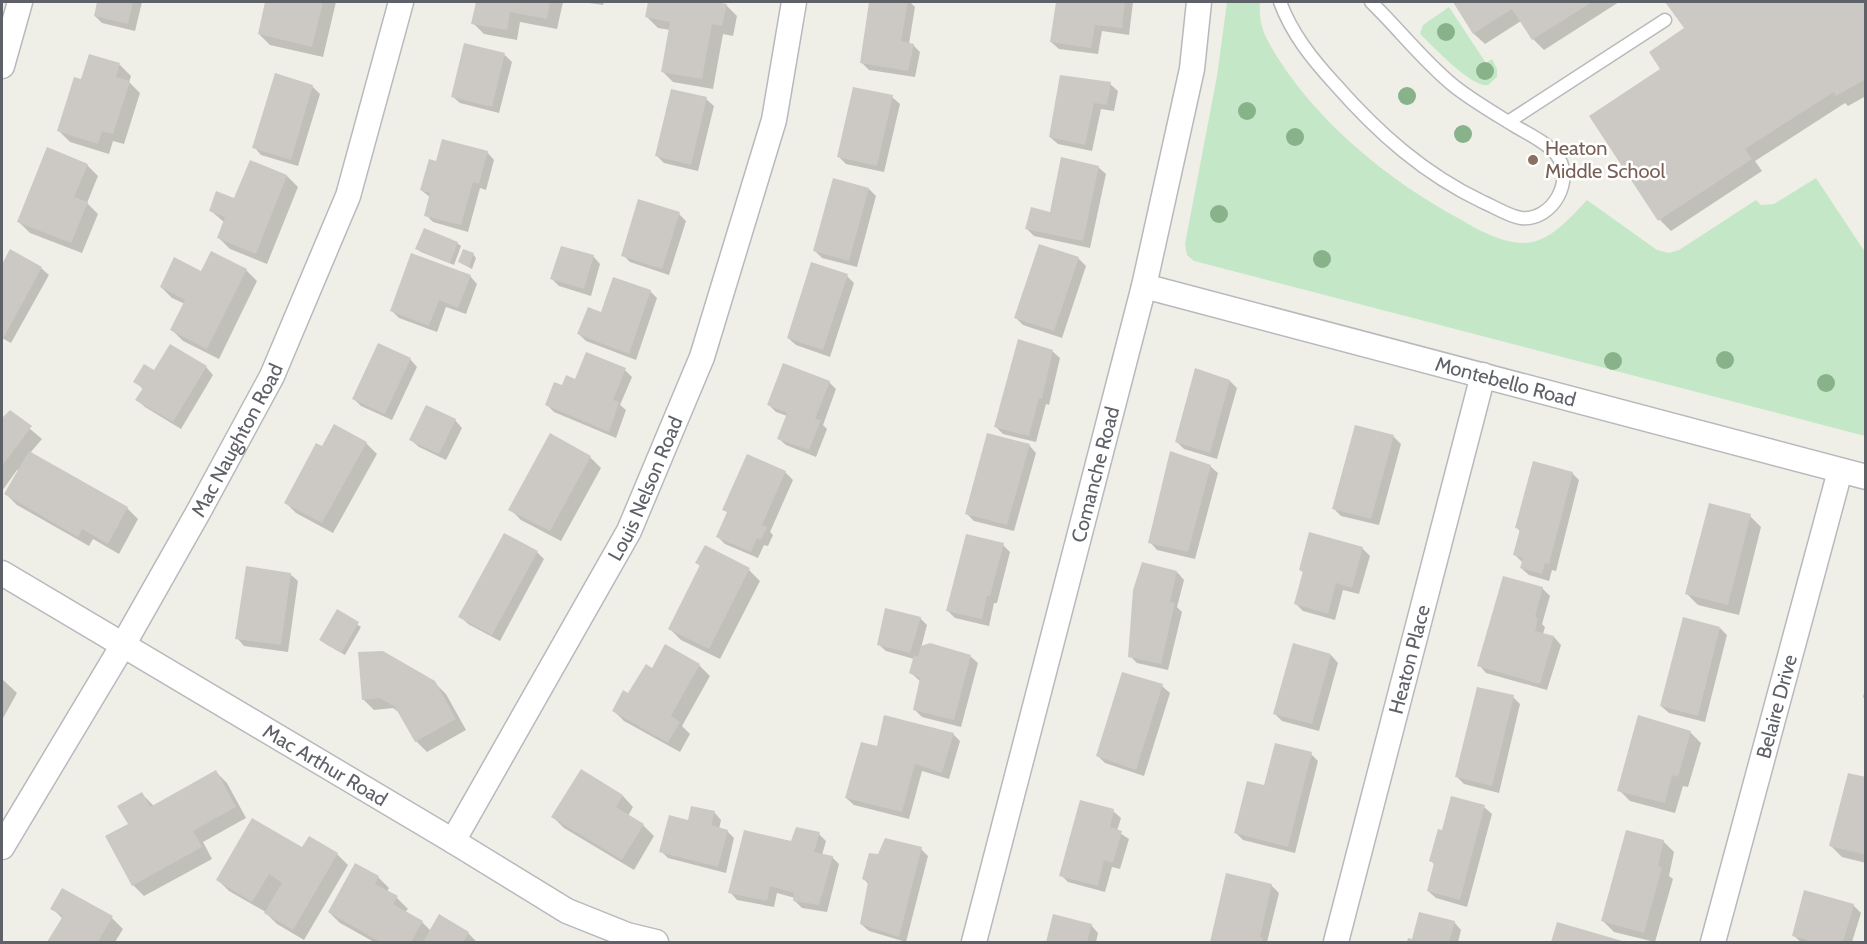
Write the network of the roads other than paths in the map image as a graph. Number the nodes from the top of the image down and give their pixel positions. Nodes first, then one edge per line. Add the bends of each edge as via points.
1 (20, 2) edge
2 (401, 2) edge
3 (794, 2) edge
4 (1199, 2) edge
5 (1280, 2) edge
6 (1371, 2) edge
7 (1665, 20) dead end
8 (2, 66) edge
9 (1508, 122) junction
10 (1144, 286) junction
11 (1484, 375) junction
12 (1840, 471) junction
13 (1866, 477) edge
14 (2, 573) edge
15 (123, 645) junction
16 (453, 841) junction
17 (2, 847) edge
18 (656, 942) edge
19 (974, 942) edge
20 (1336, 942) edge
21 (1713, 942) edge

1 - 8 street
2 - 15 street, Mac Naughton Road via 348,196 272,376
3 - 16 street, Louis Nelson Road via 774,120 702,357 629,531
4 - 10 street, Comanche Road via 1192,69
5 - 9 lane via 1300,42 1385,137 1474,198 1520,218 1536,217 1549,210 1557,199 1564,170 1549,148
6 - 9 lane via 1454,85
7 - 9 lane
10 - 11 street, Montebello Road
10 - 19 street, Comanche Road
11 - 12 street, Montebello Road
11 - 20 street, Heaton Place
12 - 13 street, Montebello Road
12 - 21 street, Belaire Drive
14 - 15 street, Mac Arthur Road
15 - 16 street, Mac Arthur Road
15 - 17 street, Mac Naughton Road
16 - 18 street, Mac Arthur Road via 567,911

